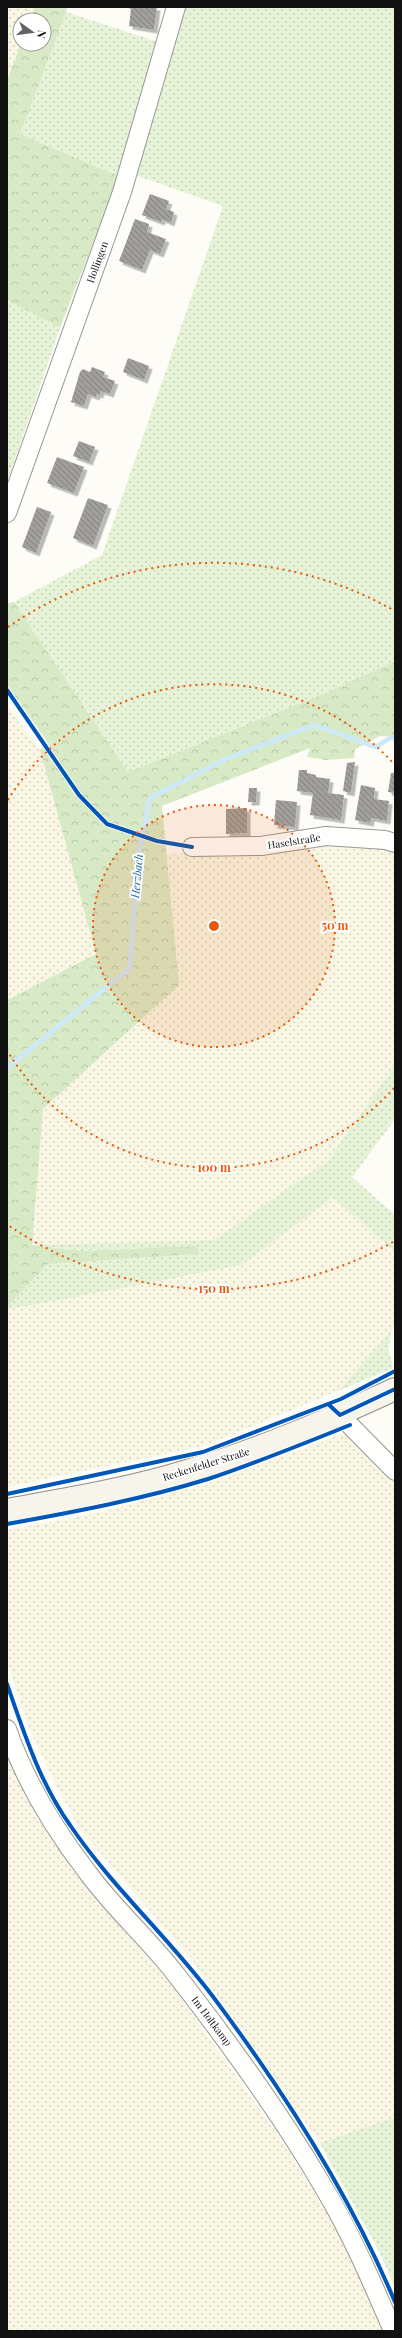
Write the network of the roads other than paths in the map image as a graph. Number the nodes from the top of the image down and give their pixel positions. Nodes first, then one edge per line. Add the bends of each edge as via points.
1 (176, 7) edge
2 (7, 513) edge
3 (395, 843) edge
4 (192, 847) dead end
5 (395, 1388) edge
6 (340, 1415) junction
7 (395, 1471) edge
8 (7, 1510) edge
9 (7, 1729) edge
10 (393, 2331) edge

1 - 2 street, Hollingen via 122,192
3 - 4 street, Haselstraße via 326,836 261,846
5 - 6 street, Reckenfelder Straße
6 - 7 street
6 - 8 street, Reckenfelder Straße via 187,1472 81,1497
9 - 10 street, Im Holtkamp via 41,1805 88,1874 158,1951 216,2025 276,2111 325,2188 366,2267

